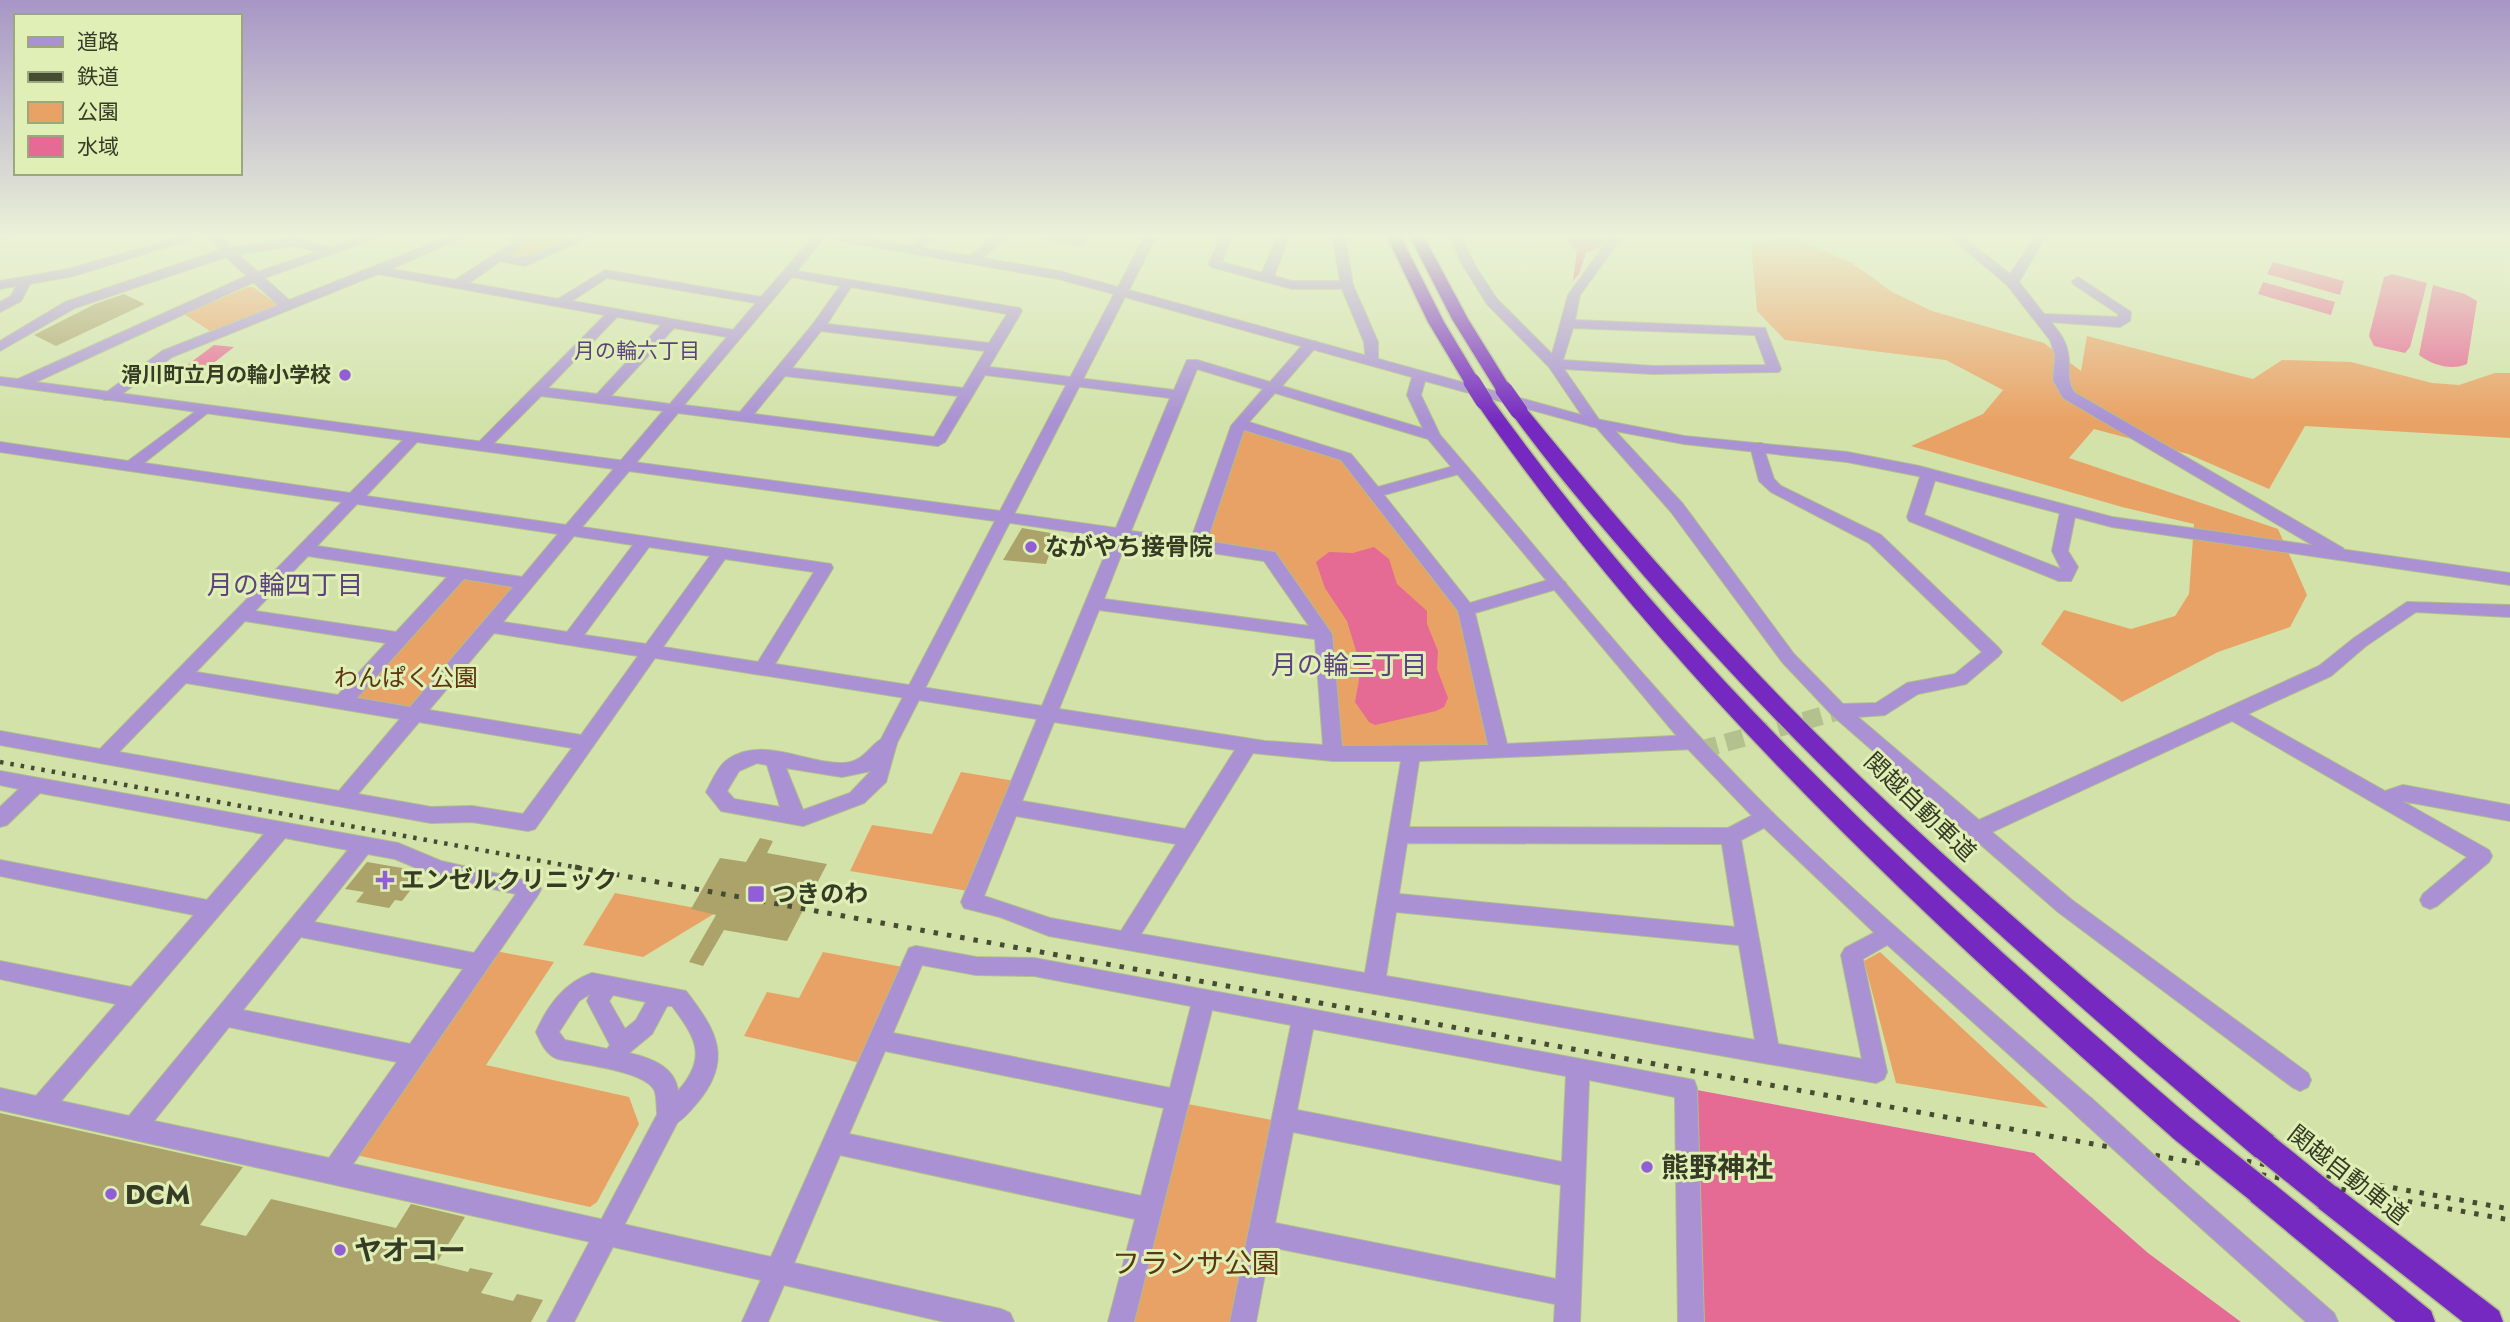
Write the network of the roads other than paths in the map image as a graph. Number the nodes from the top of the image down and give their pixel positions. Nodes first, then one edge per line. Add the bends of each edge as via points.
1 (15, 299) edge
2 (89, 299) edge
3 (206, 299) edge
4 (279, 299) edge
5 (305, 299) edge
6 (538, 299) edge
7 (567, 299) edge
8 (750, 299) edge
9 (766, 299) edge
10 (837, 299) edge
11 (942, 299) edge
12 (1118, 299) edge
13 (1146, 299) edge
14 (1354, 299) edge
15 (1424, 299) edge
16 (1449, 299) edge
17 (1491, 299) edge
18 (1573, 299) edge
19 (2026, 299) edge
20 (2104, 299) edge
21 (764, 301) junction
22 (561, 303) junction
23 (287, 306) junction
24 (0, 308) edge
25 (614, 313) junction
26 (2043, 318) junction
27 (671, 323) junction
28 (1567, 324) junction
29 (818, 327) junction
30 (0, 332) edge
31 (20, 334) junction
32 (736, 335) junction
33 (1311, 344) junction
34 (0, 347) edge
35 (994, 348) junction
36 (1373, 362) junction
37 (1554, 364) junction
38 (981, 370) junction
39 (782, 372) junction
40 (1420, 375) junction
41 (0, 381) edge
42 (1074, 382) junction
43 (18, 384) junction
44 (1272, 388) junction
45 (537, 391) junction
46 (0, 393) edge
47 (967, 393) junction
48 (1179, 395) junction
49 (109, 397) junction
50 (600, 399) junction
51 (674, 408) junction
52 (204, 410) junction
53 (744, 418) junction
54 (1240, 424) junction
55 (1598, 424) junction
56 (1433, 436) junction
57 (413, 438) junction
58 (1757, 446) junction
59 (0, 447) edge
60 (482, 447) junction
61 (131, 466) junction
62 (624, 467) junction
63 (1461, 469) junction
64 (1929, 474) junction
65 (1374, 493) junction
66 (354, 499) junction
67 (2068, 512) junction
68 (1004, 517) junction
69 (570, 531) junction
70 (1122, 535) junction
71 (645, 541) junction
72 (1197, 546) junction
73 (305, 550) junction
74 (2337, 552) junction
75 (721, 553) junction
76 (460, 573) junction
77 (2510, 579) edge
78 (526, 583) junction
79 (1558, 583) junction
80 (1094, 603) junction
81 (1466, 610) junction
82 (2510, 611) edge
83 (241, 615) junction
84 (490, 626) junction
85 (1323, 634) junction
86 (400, 639) junction
87 (571, 639) junction
88 (650, 651) junction
89 (763, 669) junction
90 (182, 676) junction
91 (914, 693) junction
92 (342, 703) junction
93 (1839, 711) junction
94 (1048, 714) junction
95 (2234, 714) junction
96 (414, 715) junction
97 (0, 738) edge
98 (1693, 741) junction
99 (584, 743) junction
100 (888, 743) junction
101 (1248, 745) junction
102 (1499, 751) junction
103 (1333, 754) junction
104 (1411, 755) junction
105 (104, 756) junction
106 (774, 759) junction
107 (0, 778) edge
108 (37, 784) junction
109 (343, 799) junction
110 (2383, 799) junction
111 (1010, 807) junction
112 (2510, 813) edge
113 (793, 816) junction
114 (1766, 818) junction
115 (0, 819) edge
116 (281, 829) junction
117 (1979, 829) junction
118 (1398, 835) junction
119 (1730, 836) junction
120 (1190, 838) junction
121 (364, 844) junction
122 (0, 868) edge
123 (2430, 900) dead end
124 (1387, 902) junction
125 (212, 909) junction
126 (296, 928) junction
127 (1889, 934) junction
128 (1748, 937) junction
129 (1127, 939) junction
130 (478, 963) junction
131 (0, 970) edge
132 (1374, 983) junction
133 (607, 985) junction
134 (661, 995) junction
135 (135, 998) junction
136 (1204, 999) junction
137 (225, 1016) junction
138 (1304, 1017) junction
139 (879, 1040) junction
140 (617, 1053) junction
141 (1768, 1053) junction
142 (413, 1055) junction
143 (1577, 1068) junction
144 (2300, 1080) dead end
145 (0, 1099) edge
146 (1178, 1100) junction
147 (40, 1108) junction
148 (668, 1117) junction
149 (1284, 1119) junction
150 (133, 1129) junction
151 (834, 1142) junction
152 (334, 1171) junction
153 (1573, 1176) junction
154 (1150, 1210) junction
155 (1261, 1233) junction
156 (607, 1234) junction
157 (777, 1272) junction
158 (1568, 1294) junction
159 (560, 1322) edge
160 (755, 1322) edge
161 (1000, 1322) edge
162 (1121, 1322) edge
163 (1243, 1322) edge
164 (1567, 1322) edge
165 (1691, 1322) edge
166 (2325, 1322) edge
167 (2420, 1322) edge
168 (2488, 1322) edge

1 - 24 street
2 - 31 street
3 - 43 street
4 - 23 street
5 - 23 street
6 - 22 street
7 - 22 street
8 - 21 street
9 - 21 street
10 - 29 street
11 - 35 street via 1016,311
12 - 42 street
13 - 33 street
14 - 36 street via 1371,342
15 - 167 highway, bridge via 1478,391 1541,481 1653,618 1813,790 2071,1032
16 - 168 highway, 関越自動車道, bridge via 1504,390 1567,473 1683,611 1861,793 2103,1013
17 - 37 street
18 - 28 street
19 - 26 street
20 - 26 street via 2124,312 2120,323
21 - 32 street
22 - 25 street
23 - 49 street via 167,354
25 - 27 street
25 - 45 street
26 - 74 street via 2057,339 2062,355 2060,380 2068,395
27 - 32 street
27 - 50 street
28 - 37 street
28 - 37 street via 1760,331 1774,369 1653,370
29 - 35 street
29 - 39 street
30 - 31 street
31 - 34 street
32 - 51 street
33 - 36 street
33 - 44 street
35 - 38 street
36 - 40 street
37 - 55 street
38 - 42 street
38 - 47 street
39 - 47 street
39 - 53 street
40 - 55 street
40 - 56 street via 1414,395
41 - 43 street
42 - 48 street
42 - 68 street
43 - 46 street
43 - 49 street
44 - 48 street via 1192,363
44 - 54 street
44 - 56 street
45 - 50 street
45 - 60 street
47 - 53 street via 938,442
48 - 70 street
49 - 52 street
50 - 51 street
51 - 53 street
51 - 62 street
52 - 57 street
52 - 61 street
54 - 65 street via 1346,457
54 - 72 street
55 - 58 street via 1684,440
55 - 93 street via 1677,508 1788,658
56 - 63 street
57 - 60 street
57 - 66 street
58 - 64 street via 1847,457
58 - 93 street via 1767,481 1776,489 1875,539 1993,652 1960,679 1913,688 1878,710
59 - 61 street
60 - 62 street
61 - 66 street
62 - 68 street
62 - 69 street
63 - 65 street
63 - 79 street
64 - 67 street
64 - 67 street via 1915,517 2065,577 2070,567 2060,551
65 - 81 street
66 - 69 street
66 - 73 street
67 - 74 street
68 - 70 street
68 - 91 street
69 - 71 street
69 - 78 street
70 - 72 street
70 - 80 street
71 - 75 street
71 - 87 street
72 - 85 street via 1269,556
73 - 76 street
73 - 83 street
74 - 77 street
75 - 88 street
75 - 89 street via 825,568
76 - 78 street
76 - 86 street
78 - 84 street
79 - 81 street
79 - 98 street
80 - 85 street
80 - 94 street
81 - 102 street
82 - 95 street via 2413,606 2325,671
83 - 86 street
83 - 90 street
84 - 87 street
84 - 96 street
85 - 103 street
86 - 92 street
87 - 88 street
88 - 89 street
88 - 99 street
89 - 91 street
90 - 92 street
90 - 105 street
91 - 94 street
91 - 100 street
92 - 96 street
93 - 117 street
94 - 101 street
94 - 111 street
95 - 110 street
95 - 117 street
96 - 99 street
96 - 109 street
97 - 105 street
98 - 102 street
98 - 114 street
99 - 109 street via 528,823 472,814 431,815
100 - 106 street via 864,766 842,770
100 - 113 street via 879,777 857,798 803,818
101 - 103 street
101 - 120 street
102 - 104 street
103 - 104 street
104 - 118 street
105 - 109 street
106 - 113 street
106 - 113 street via 757,756 732,766 716,792 728,806
107 - 108 street
108 - 115 street
108 - 116 street
110 - 112 street via 2403,793
110 - 123 street via 2482,856
111 - 120 street
111 - 129 street via 971,902 1049,927
114 - 119 street
114 - 127 street
116 - 121 street
116 - 125 street
117 - 144 street via 2065,906
118 - 119 street
118 - 124 street
119 - 128 street
120 - 129 street
121 - 126 street
121 - 130 street via 398,850 438,869 531,889
122 - 125 street
124 - 128 street
124 - 132 street
125 - 135 street
126 - 130 street
126 - 137 street
127 - 141 street via 1852,955 1877,1072
127 - 166 street, bridge
128 - 141 street
129 - 132 street
130 - 142 street
131 - 135 street
132 - 141 street
133 - 134 street
133 - 140 street via 598,1001
133 - 140 street via 593,982 571,994 547,1032 558,1049
134 - 140 street via 644,1027
134 - 148 street via 678,998 705,1037 707,1064 694,1092
135 - 147 street
136 - 138 street
136 - 139 street via 1034,967 976,966 916,956
136 - 146 street
137 - 142 street
137 - 150 street
138 - 143 street
138 - 149 street
139 - 146 street
139 - 151 street
140 - 148 street via 649,1068 666,1086
142 - 152 street
143 - 153 street
143 - 165 street via 1686,1088
145 - 147 street
146 - 154 street
147 - 150 street
148 - 156 street
149 - 153 street
149 - 155 street
150 - 152 street
151 - 154 street
151 - 157 street
152 - 156 street
153 - 158 street
154 - 162 street
155 - 158 street
155 - 163 street
156 - 157 street
156 - 159 street
157 - 160 street
157 - 161 street
158 - 164 street

